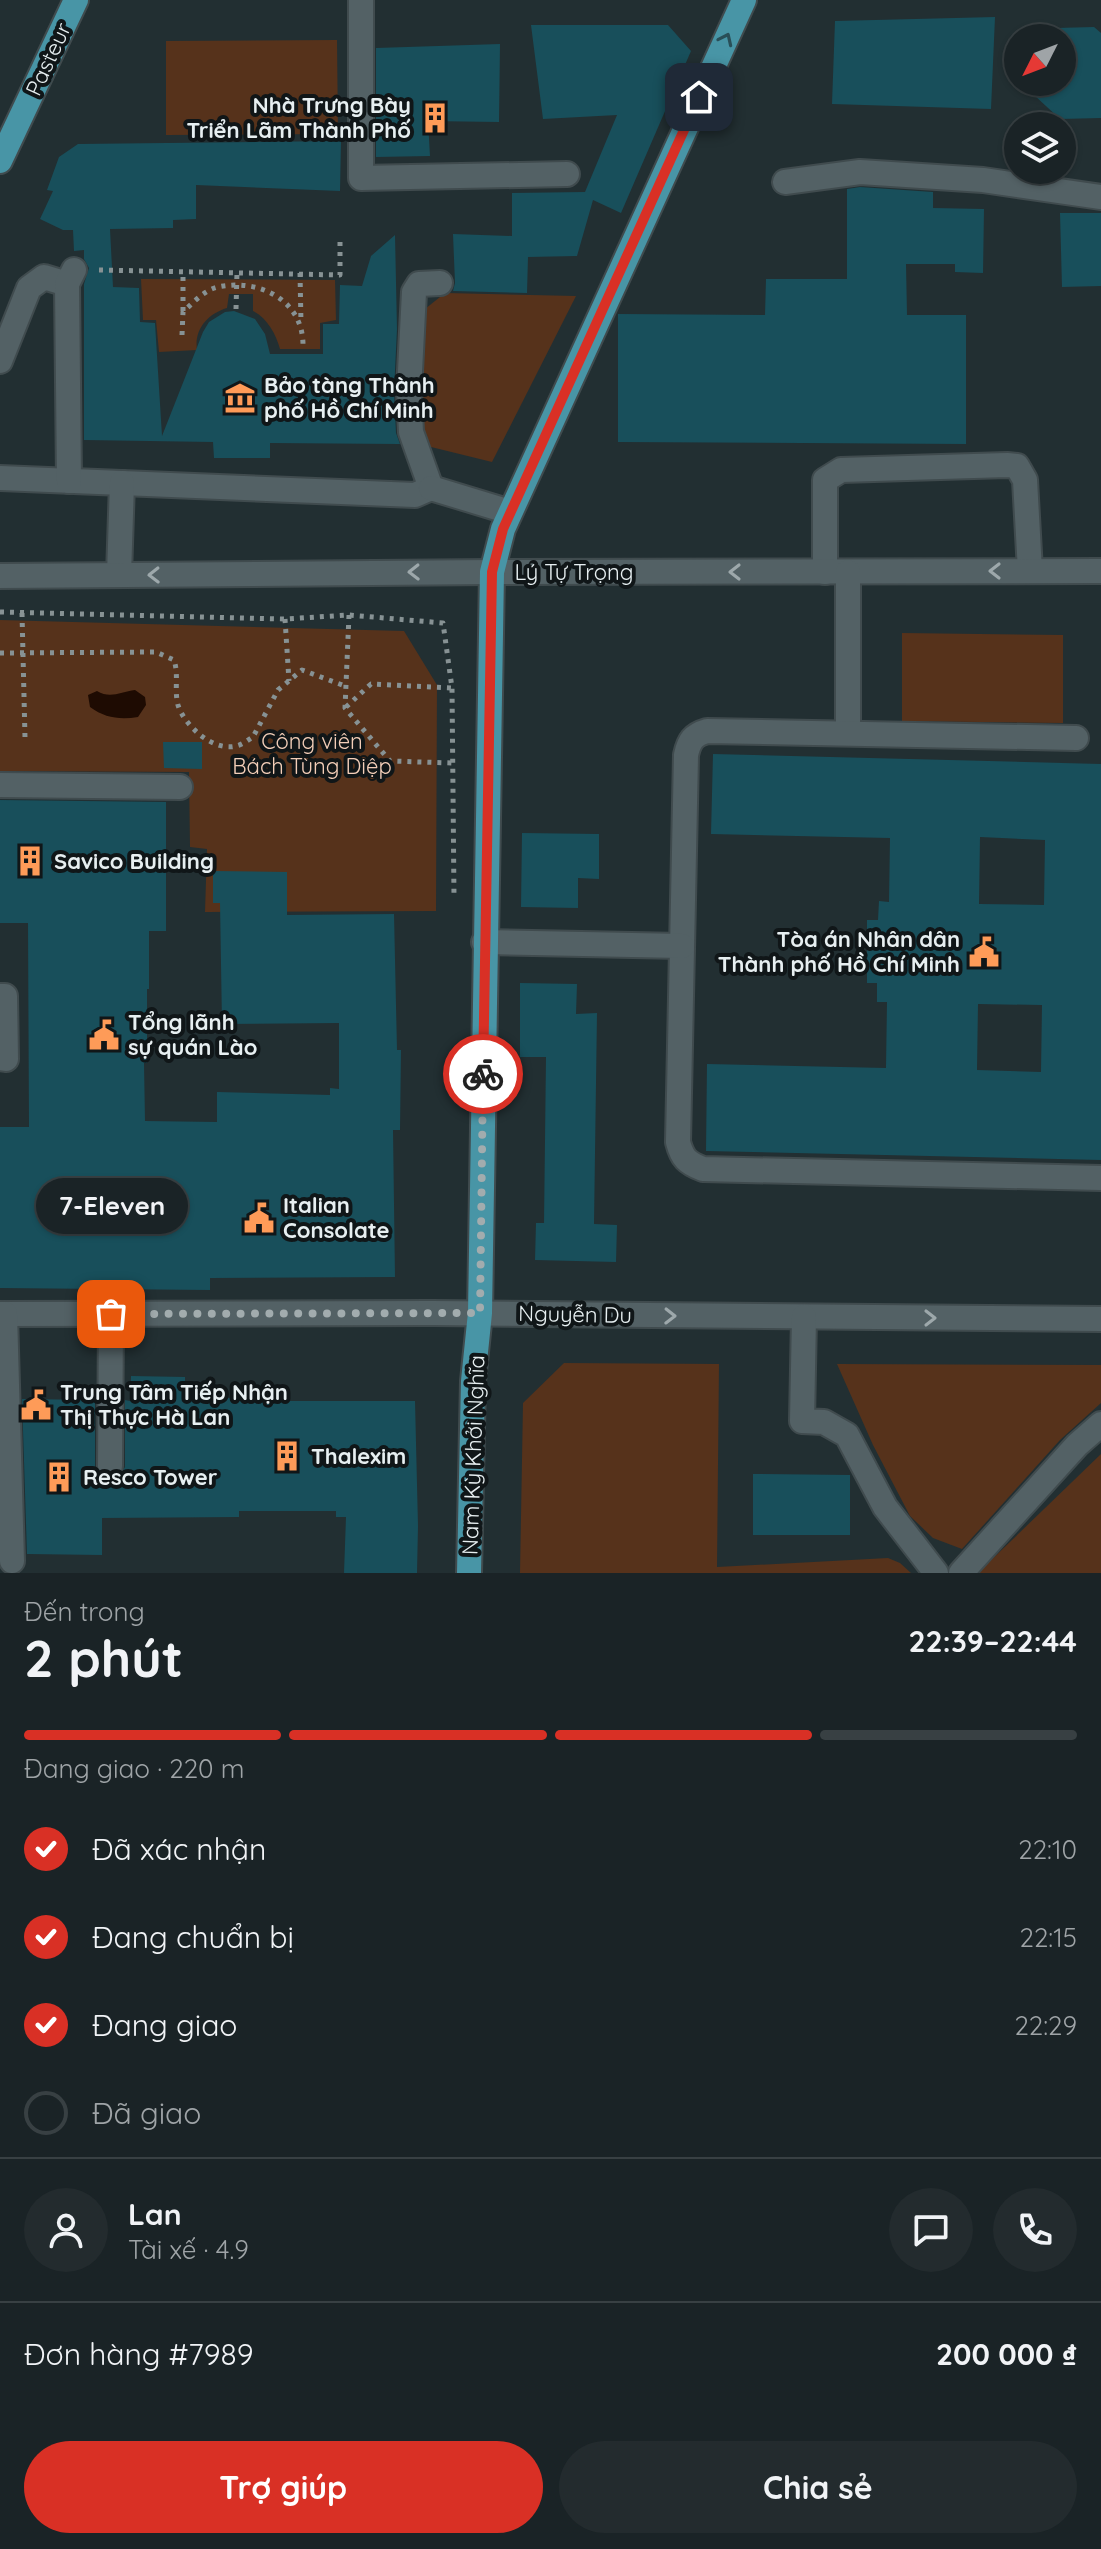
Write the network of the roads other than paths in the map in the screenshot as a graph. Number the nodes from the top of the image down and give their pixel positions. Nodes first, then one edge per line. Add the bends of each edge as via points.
1 (76, 0) edge
2 (361, 0) edge
3 (744, 0) edge
4 (0, 161) edge
5 (567, 174) dead end
6 (785, 182) dead end
7 (1101, 197) edge
8 (440, 283) dead end
9 (0, 361) edge
10 (0, 478) edge
11 (69, 481) junction
12 (122, 483) junction
13 (431, 488) junction
14 (510, 512) junction
15 (1030, 571) junction
16 (1101, 571) edge
17 (492, 572) junction
18 (837, 572) junction
19 (119, 575) junction
20 (0, 576) edge
21 (848, 733) junction
22 (1076, 738) dead end
23 (0, 785) edge
24 (180, 787) dead end
25 (484, 942) junction
26 (682, 946) junction
27 (0, 996) edge
28 (0, 1058) edge
29 (1101, 1178) edge
30 (480, 1313) junction
31 (3, 1314) edge
32 (111, 1314) junction
33 (804, 1317) junction
34 (1101, 1319) edge
35 (1101, 1424) edge
36 (110, 1466) dead end
37 (12, 1561) dead end
38 (469, 1573) edge
39 (936, 1573) edge
40 (961, 1573) edge

1 - 4 main road, Pasteur
2 - 5 street via 361,178
14 -> 3 main road, Nam Kỳ Khởi Nghĩa
6 - 7 street via 860,172 983,180
8 - 13 street via 419,284 414,292 409,391 411,432
9 - 11 street via 29,288 44,277 70,277
10 - 11 street
11 - 12 street
12 - 13 street via 415,495
12 - 19 street
13 - 14 street
14 - 17 main road, Nam Kỳ Khởi Nghĩa
15 - 16 street, Lý Tự Trọng
15 -> 18 street, Lý Tự Trọng
15 - 18 street via 1025,480 1017,466 1007,465 841,470 825,480
18 -> 17 street, Lý Tự Trọng
17 -> 19 street, Lý Tự Trọng
17 - 25 main road, Nam Kỳ Khởi Nghĩa
18 - 21 street
19 - 20 street, Lý Tự Trọng
21 - 22 street
21 - 26 street via 696,734 686,755
23 - 24 street
25 - 26 street
25 - 30 main road, Nam Kỳ Khởi Nghĩa
26 - 29 street via 678,1142 690,1164 703,1169
27 - 28 street via 5,996 6,1059
30 - 32 street, Nguyễn Du
30 -> 33 street, Nguyễn Du
30 - 38 main road, Nam Kỳ Khởi Nghĩa via 473,1381
31 - 32 street, Nguyễn Du
31 - 37 street
32 - 36 street
33 -> 34 street, Nguyễn Du
33 - 39 street via 802,1421 824,1422 847,1435 885,1507
35 - 40 street

